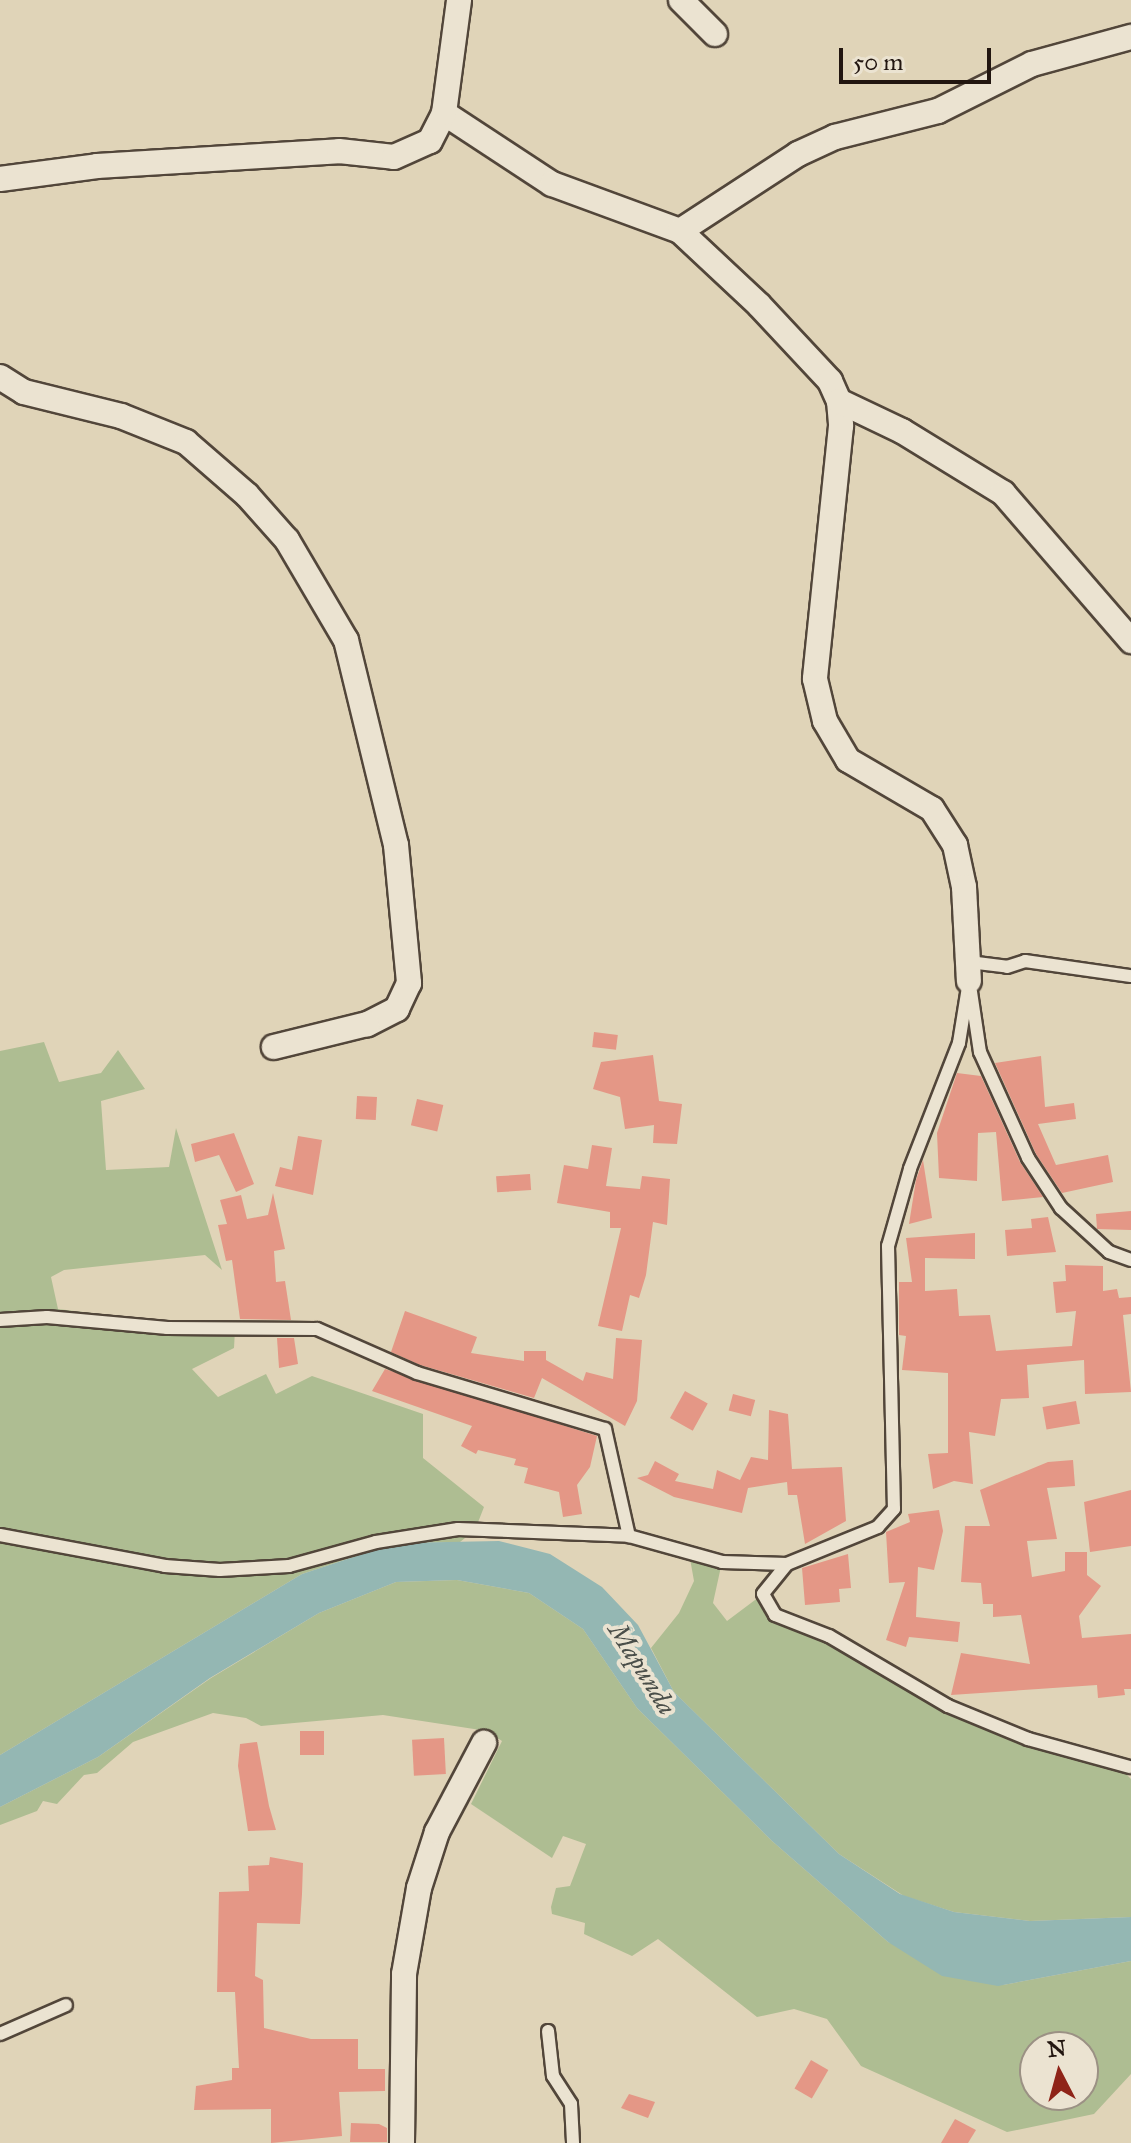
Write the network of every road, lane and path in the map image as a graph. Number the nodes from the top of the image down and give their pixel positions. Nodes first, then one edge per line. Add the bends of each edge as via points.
1 (459, 0) edge
2 (681, 0) edge
3 (715, 34) dead end
4 (1131, 37) edge
5 (444, 113) junction
6 (0, 179) edge
7 (680, 231) junction
8 (0, 377) edge
9 (839, 401) junction
10 (1131, 641) edge
11 (969, 972) junction
12 (1131, 976) edge
13 (274, 1047) dead end
14 (1131, 1260) edge
15 (0, 1320) edge
16 (0, 1535) edge
17 (629, 1536) junction
18 (787, 1564) junction
19 (484, 1743) dead end
20 (1130, 1767) edge
21 (66, 2005) dead end
22 (548, 2031) dead end
23 (0, 2034) edge
24 (402, 2143) edge
25 (573, 2143) edge

1 - 5 street
2 - 3 street
4 - 7 street via 1032,64 938,111 835,137 798,154
5 - 6 street via 430,141 394,157 339,151 97,166
5 - 7 street via 552,184
7 - 9 street via 830,381
8 - 13 street via 24,392 121,416 186,442 247,495 287,540 346,640 396,845 409,983 397,1009 367,1024
9 - 10 street via 902,431 1003,493
9 - 11 street via 815,679 825,721 848,760 932,809 955,845 964,887
11 - 12 lane via 1025,961
11 - 14 lane via 980,1052 1028,1158 1061,1208 1109,1252
11 - 18 lane via 959,1043 910,1169 888,1246 894,1509 878,1527
15 - 17 lane via 47,1317 167,1328 317,1329 417,1373 605,1429
16 - 17 lane via 165,1566 220,1570 289,1566 376,1542 458,1529
17 - 18 lane via 722,1562
18 - 20 lane via 763,1594 775,1615 829,1636 948,1706 1028,1739
19 - 24 street via 437,1832 419,1888 404,1974
21 - 23 lane
22 - 25 lane via 553,2076 571,2104

